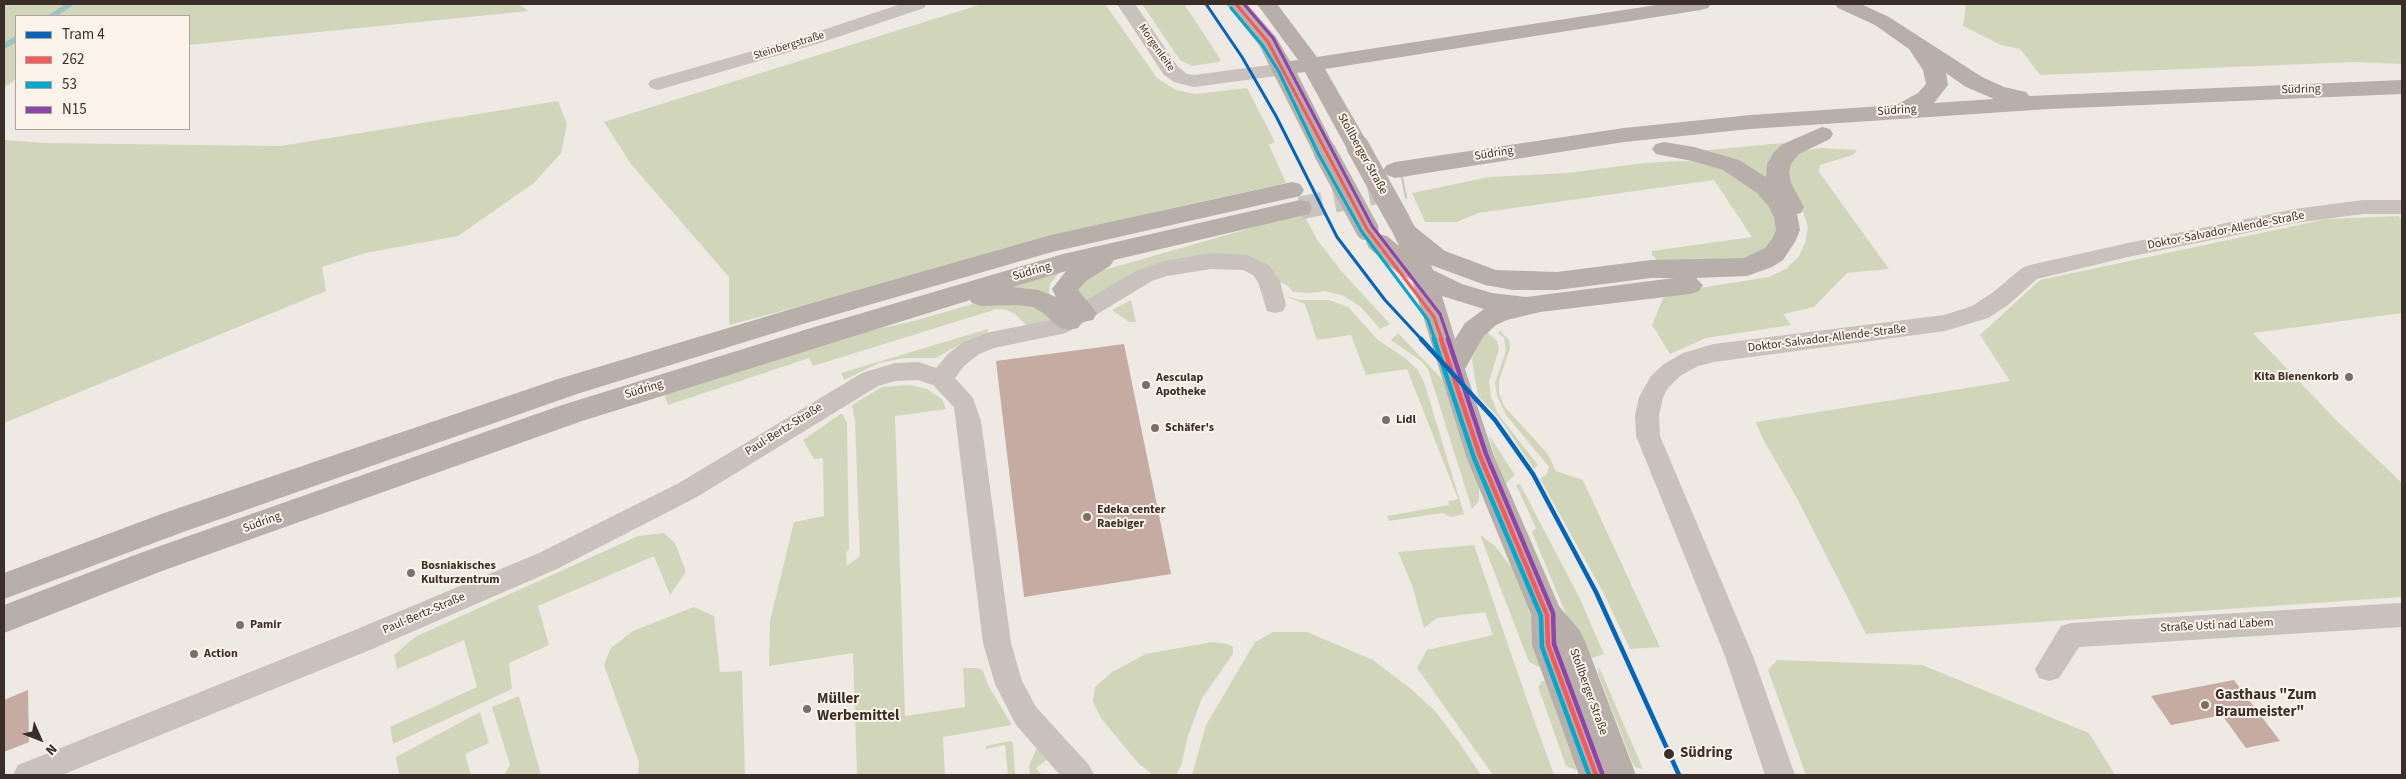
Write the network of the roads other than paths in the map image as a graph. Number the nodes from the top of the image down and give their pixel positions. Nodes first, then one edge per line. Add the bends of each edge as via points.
1 (918, 4) edge
2 (1126, 4) edge
3 (1236, 4) edge
4 (1267, 4) edge
5 (1701, 4) edge
6 (1845, 4) edge
7 (1906, 36) junction
8 (1312, 65) junction
9 (1284, 69) junction
10 (658, 84) dead end
11 (2402, 87) edge
12 (2049, 102) junction
13 (2402, 103) edge
14 (1903, 110) junction
15 (1822, 134) junction
16 (1664, 148) junction
17 (2402, 207) edge
18 (1402, 226) junction
19 (1136, 246) junction
20 (1475, 274) junction
21 (1419, 283) junction
22 (928, 303) junction
23 (1540, 303) junction
24 (1275, 306) dead end
25 (1076, 317) junction
26 (1451, 369) junction
27 (941, 379) junction
28 (4, 586) edge
29 (1547, 614) junction
30 (2402, 615) edge
31 (4, 620) edge
32 (2050, 669) dead end
33 (28, 775) edge
34 (1078, 775) edge
35 (1596, 775) edge
36 (1619, 775) edge
37 (1780, 775) edge

1 - 10 street, Steinbergstraße via 811,40
2 - 9 street, Morgenleite via 1171,72 1181,78 1194,81
3 - 9 main road via 1268,42
4 - 8 main road, Stollberger Straße
5 - 8 main road
6 - 7 main road
7 - 12 main road via 1957,72 1998,93
7 - 14 main road via 1934,70 1937,86 1926,98
8 - 9 main road
8 - 18 main road, Stollberger Straße, bridge
9 - 21 main road, bridge via 1325,152 1373,236 1407,267
11 - 12 main road, Südring
12 - 14 main road, Südring
13 - 15 main road, Südring
14 - 16 main road, Südring via 1624,135 1400,179 1491,172
15 - 16 main road, Südring
15 - 23 main road via 1791,149 1779,164 1779,183 1796,216 1799,231 1796,246 1775,269 1721,282
16 - 20 main road via 1731,165 1765,188 1778,201 1788,230 1784,242 1774,254 1747,267 1651,270 1534,283
17 - 37 street, Doktor-Salvador-Allende-Straße via 2363,207 2295,216 2128,250 2030,273 1980,312 1945,323 1714,353 1691,359 1672,370 1659,382 1651,397 1647,415 1648,436 1739,656
18 - 20 main road via 1436,257
18 - 21 main road, Stollberger Straße
19 - 22 main road, Südring via 1063,263
19 - 25 main road via 1091,265 1066,285 1066,294
19 - 28 main road, Südring via 1296,199 1051,244 798,316 568,386 175,522
20 - 21 main road via 1444,270
21 - 23 main road via 1484,300
21 - 26 main road, Stollberger Straße
22 - 25 main road via 988,296 1029,297
22 - 31 main road, Südring via 572,413 160,559
23 - 26 main road via 1487,318 1464,344
24 - 25 street via 1272,288 1261,270 1248,264 1211,261 1144,276
25 - 27 street via 1058,327 984,342 956,360
26 - 29 main road, Stollberger Straße via 1480,456
27 - 33 street, Paul-Bertz-Straße via 919,371 895,372 870,379 688,490 548,561
27 - 34 street, Paul-Bertz-Straße via 964,404 969,421 997,643 1009,684 1026,716
29 - 35 main road, Stollberger Straße via 1548,645
29 - 36 main road, Stollberger Straße via 1569,641
30 - 32 street, Straße Usti nad Labem via 2071,635

